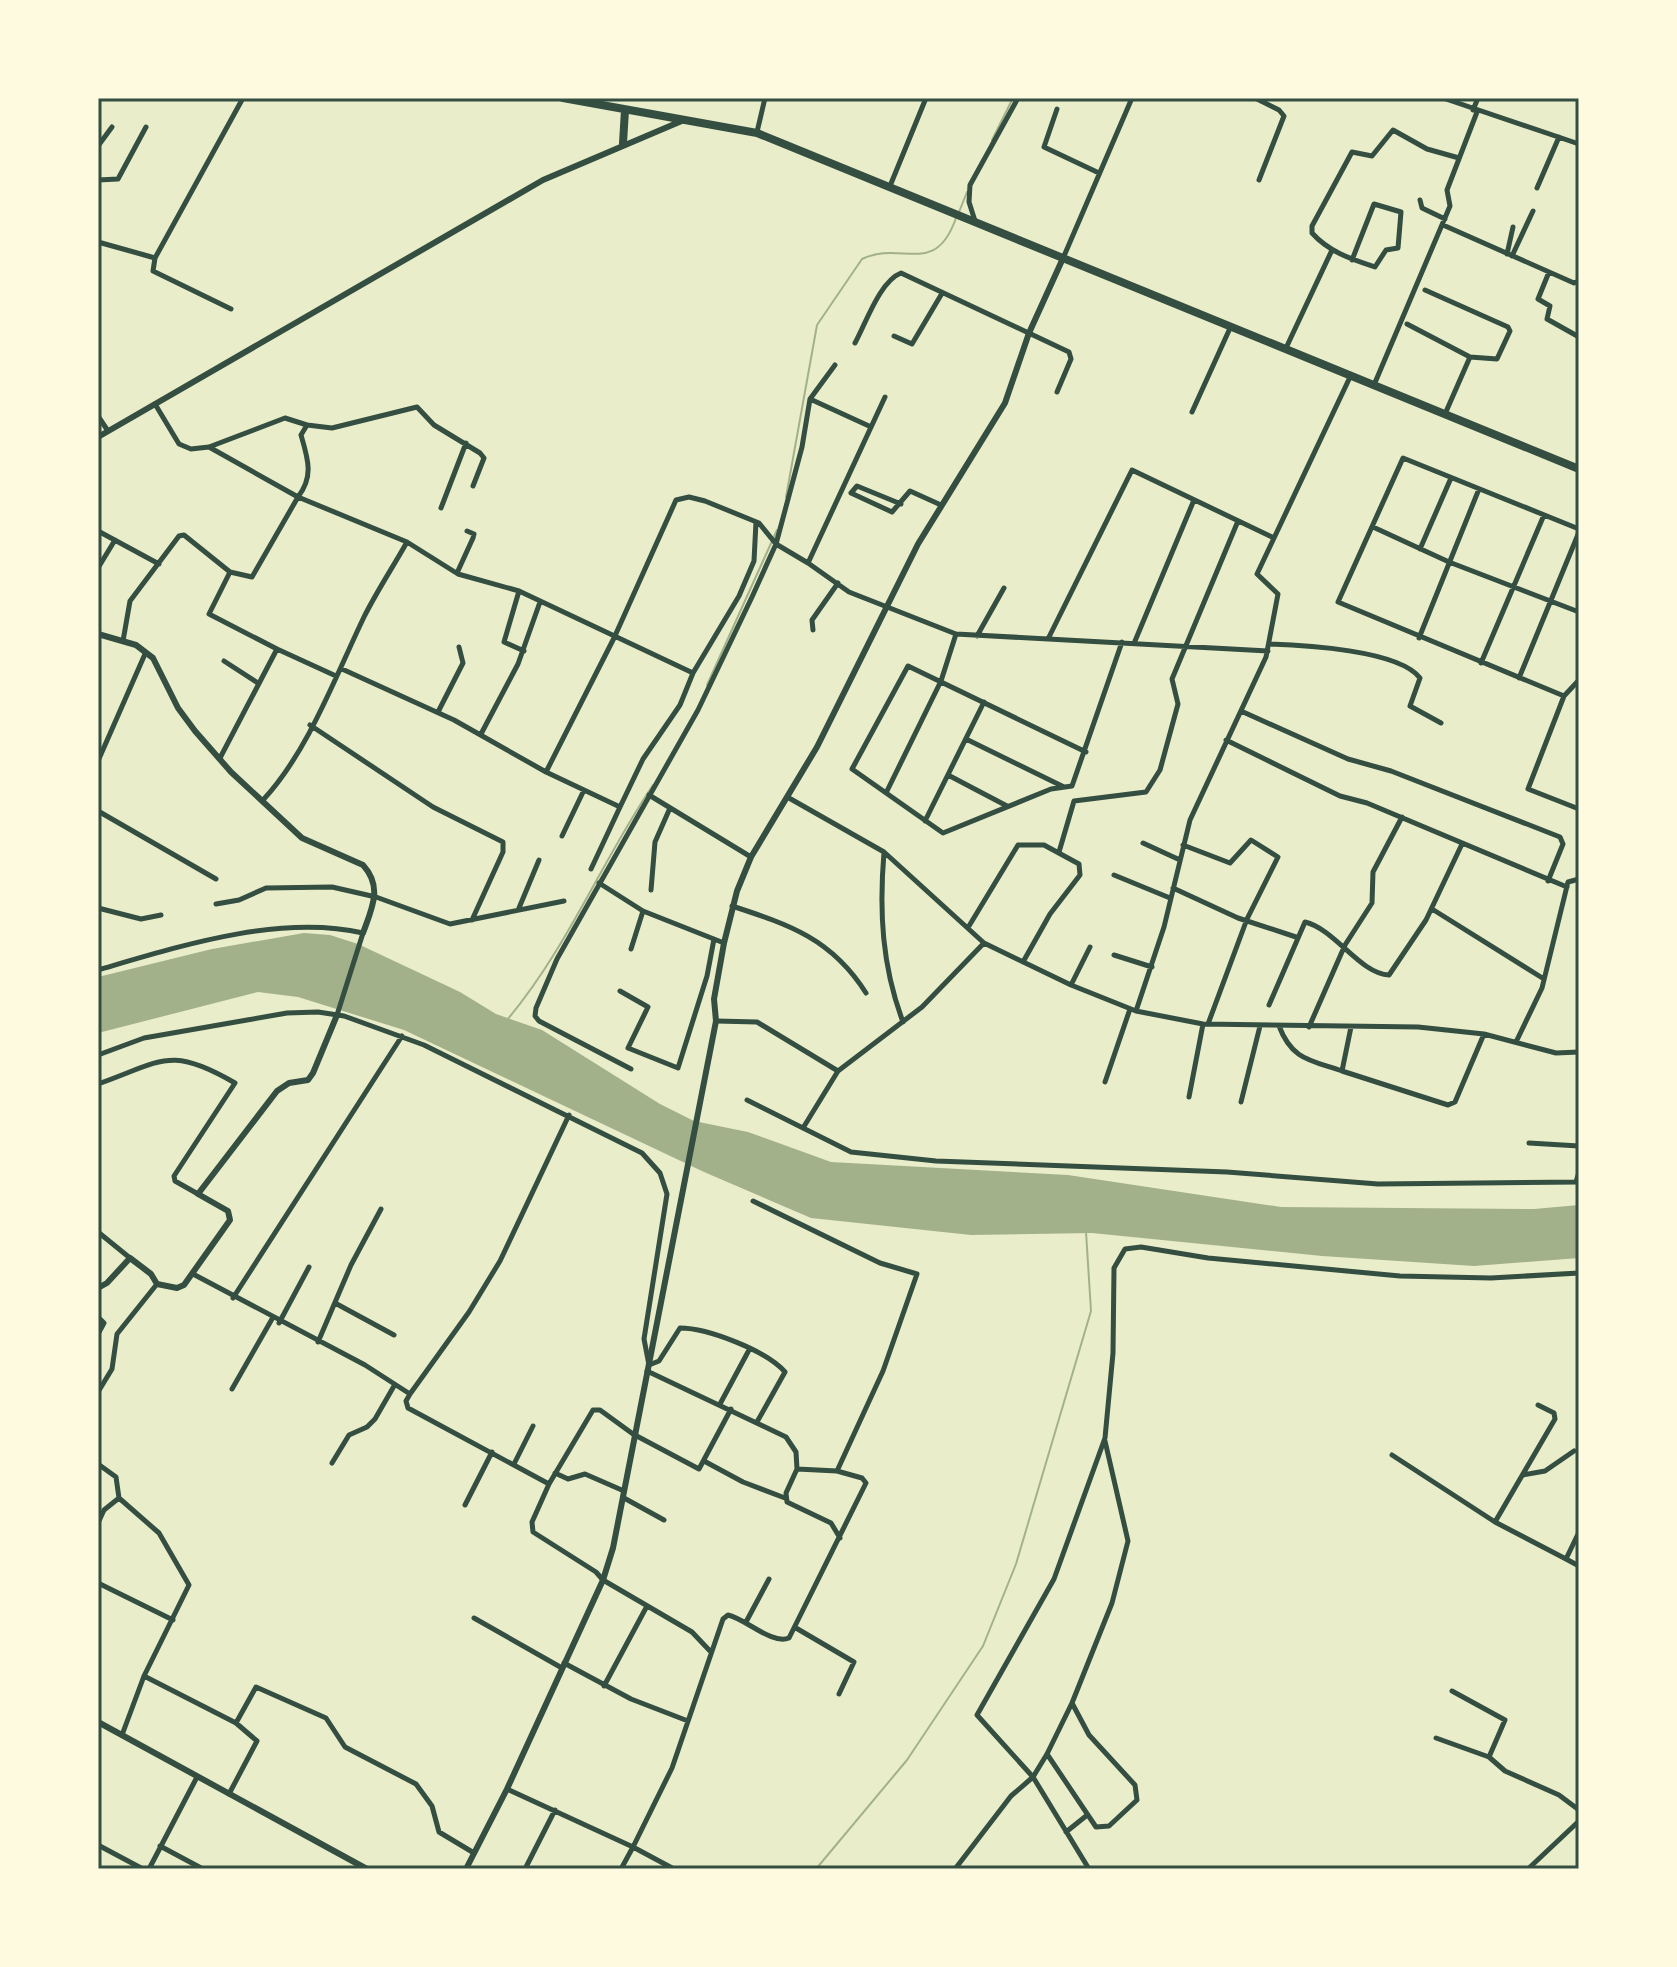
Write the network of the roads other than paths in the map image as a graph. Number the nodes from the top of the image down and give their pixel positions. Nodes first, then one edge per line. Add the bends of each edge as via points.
1 (243, 98) edge
2 (563, 98) edge
3 (765, 98) edge
4 (926, 98) edge
5 (1018, 98) edge
6 (1132, 98) edge
7 (1255, 98) edge
8 (1443, 98) edge
9 (1478, 98) edge
10 (1057, 109) dead end
11 (625, 110) junction
12 (1475, 111) junction
13 (684, 120) junction
14 (112, 127) dead end
15 (146, 127) dead end
16 (757, 133) junction
17 (1559, 137) junction
18 (623, 143) junction
19 (1579, 144) edge
20 (98, 146) edge
21 (1459, 158) junction
22 (1099, 173) junction
23 (98, 180) edge
24 (1259, 180) dead end
25 (890, 186) junction
26 (1537, 188) dead end
27 (1420, 200) dead end
28 (1533, 211) dead end
29 (973, 221) junction
30 (1444, 222) junction
31 (1513, 227) dead end
32 (98, 242) edge
33 (1332, 250) junction
34 (1510, 255) junction
35 (1064, 256) junction
36 (155, 258) junction
37 (1352, 260) junction
38 (1549, 272) junction
39 (1579, 281) edge
40 (1425, 290) dead end
41 (941, 295) junction
42 (231, 309) dead end
43 (1407, 324) dead end
44 (1232, 325) junction
45 (1029, 333) junction
46 (894, 336) dead end
47 (1579, 337) edge
48 (855, 343) dead end
49 (1286, 348) junction
50 (1470, 357) junction
51 (835, 365) dead end
52 (1351, 375) junction
53 (1374, 385) junction
54 (1057, 392) dead end
55 (885, 397) dead end
56 (810, 399) junction
57 (155, 404) junction
58 (1192, 412) dead end
59 (1445, 415) junction
60 (98, 416) edge
61 (291, 418) junction
62 (307, 425) junction
63 (869, 426) junction
64 (108, 431) junction
65 (301, 435) junction
66 (98, 437) edge
67 (466, 443) junction
68 (209, 447) junction
69 (1579, 469) edge
70 (1451, 478) junction
71 (473, 486) dead end
72 (1479, 489) junction
73 (298, 497) junction
74 (1194, 500) junction
75 (901, 504) junction
76 (941, 505) junction
77 (441, 508) dead end
78 (1544, 515) junction
79 (1238, 521) junction
80 (757, 523) junction
81 (1373, 527) junction
82 (1579, 530) edge
83 (98, 531) edge
84 (467, 531) dead end
85 (1272, 537) junction
86 (115, 540) junction
87 (407, 542) junction
88 (776, 544) junction
89 (1420, 549) junction
90 (1449, 562) junction
91 (808, 563) junction
92 (159, 564) junction
93 (98, 568) edge
94 (230, 572) junction
95 (457, 573) junction
96 (838, 583) junction
97 (1514, 587) junction
98 (1004, 588) dead end
99 (519, 591) junction
100 (1550, 601) junction
101 (540, 602) junction
102 (885, 608) junction
103 (1579, 612) edge
104 (813, 630) dead end
105 (98, 634) edge
106 (956, 634) junction
107 (977, 636) junction
108 (614, 638) junction
109 (1419, 638) junction
110 (1048, 639) junction
111 (123, 641) junction
112 (1135, 641) junction
113 (1122, 642) junction
114 (1185, 644) junction
115 (459, 647) dead end
116 (1269, 647) junction
117 (277, 649) junction
118 (524, 651) junction
119 (145, 654) junction
120 (224, 661) dead end
121 (1481, 663) junction
122 (342, 669) junction
123 (693, 673) junction
124 (336, 676) junction
125 (1519, 678) junction
126 (1579, 680) edge
127 (941, 681) junction
128 (258, 683) junction
129 (1564, 696) junction
130 (984, 702) junction
131 (1241, 711) junction
132 (438, 712) junction
133 (1441, 723) dead end
134 (310, 725) junction
135 (481, 734) junction
136 (98, 738) edge
137 (966, 739) junction
138 (1226, 740) junction
139 (107, 742) junction
140 (1086, 752) junction
141 (220, 758) junction
142 (98, 761) edge
143 (546, 772) junction
144 (948, 775) junction
145 (1064, 787) junction
146 (584, 790) junction
147 (887, 791) junction
148 (649, 795) junction
149 (789, 798) junction
150 (263, 800) junction
151 (1007, 806) junction
152 (620, 807) junction
153 (670, 808) junction
154 (1579, 809) edge
155 (98, 811) edge
156 (1402, 817) junction
157 (925, 821) junction
158 (562, 836) dead end
159 (1143, 843) dead end
160 (1462, 844) junction
161 (1183, 845) junction
162 (884, 852) junction
163 (1059, 852) junction
164 (751, 857) junction
165 (539, 860) dead end
166 (1180, 860) junction
167 (591, 869) dead end
168 (1114, 875) dead end
169 (216, 879) dead end
170 (1579, 879) edge
171 (1548, 881) junction
172 (599, 883) junction
173 (1567, 887) junction
174 (1173, 888) junction
175 (651, 890) dead end
176 (376, 897) junction
177 (1170, 898) junction
178 (564, 901) dead end
179 (216, 904) dead end
180 (732, 906) junction
181 (98, 908) edge
182 (519, 909) junction
183 (1432, 909) junction
184 (643, 911) junction
185 (161, 915) dead end
186 (1247, 919) junction
187 (471, 921) junction
188 (969, 926) junction
189 (362, 936) junction
190 (1296, 937) junction
191 (714, 939) junction
192 (724, 943) junction
193 (984, 943) junction
194 (1345, 945) junction
195 (1090, 947) dead end
196 (631, 949) dead end
197 (1114, 955) dead end
198 (1023, 962) junction
199 (1152, 967) junction
200 (98, 970) edge
201 (1544, 979) junction
202 (1071, 985) junction
203 (620, 991) dead end
204 (866, 993) dead end
205 (1269, 1005) dead end
206 (1133, 1010) junction
207 (337, 1013) junction
208 (716, 1021) junction
209 (903, 1022) junction
210 (1206, 1024) junction
211 (1260, 1026) junction
212 (1279, 1026) junction
213 (1309, 1027) junction
214 (1351, 1027) junction
215 (1484, 1034) junction
216 (402, 1036) junction
217 (1516, 1042) junction
218 (1579, 1052) edge
219 (98, 1055) edge
220 (631, 1069) dead end
221 (838, 1071) junction
222 (1342, 1071) junction
223 (1105, 1082) dead end
224 (98, 1084) edge
225 (1189, 1097) dead end
226 (747, 1100) dead end
227 (1241, 1102) dead end
228 (569, 1115) junction
229 (803, 1128) junction
230 (1529, 1143) dead end
231 (1579, 1146) edge
232 (1579, 1172) edge
233 (1578, 1182) edge
234 (198, 1194) junction
235 (753, 1201) dead end
236 (381, 1209) dead end
237 (98, 1232) edge
238 (130, 1258) junction
239 (309, 1267) dead end
240 (1579, 1273) edge
241 (193, 1274) junction
242 (157, 1284) junction
243 (98, 1288) edge
244 (233, 1298) junction
245 (335, 1303) junction
246 (98, 1317) edge
247 (272, 1319) junction
248 (279, 1323) junction
249 (98, 1334) edge
250 (394, 1335) dead end
251 (318, 1342) junction
252 (749, 1350) junction
253 (648, 1368) junction
254 (394, 1386) junction
255 (232, 1389) dead end
256 (98, 1392) edge
257 (410, 1394) junction
258 (720, 1404) junction
259 (1538, 1405) dead end
260 (731, 1409) junction
261 (757, 1422) junction
262 (533, 1426) dead end
263 (633, 1434) junction
264 (1105, 1438) junction
265 (1574, 1451) dead end
266 (492, 1452) junction
267 (1392, 1455) dead end
268 (704, 1461) junction
269 (332, 1463) dead end
270 (98, 1464) edge
271 (514, 1464) junction
272 (797, 1469) junction
273 (837, 1471) junction
274 (555, 1473) junction
275 (1522, 1475) junction
276 (549, 1484) junction
277 (624, 1494) junction
278 (119, 1498) junction
279 (785, 1498) junction
280 (465, 1505) dead end
281 (664, 1520) dead end
282 (1495, 1522) junction
283 (98, 1523) edge
284 (1579, 1532) edge
285 (840, 1539) junction
286 (1566, 1559) junction
287 (1579, 1566) edge
288 (769, 1579) dead end
289 (603, 1580) junction
290 (98, 1583) edge
291 (647, 1606) junction
292 (474, 1618) dead end
293 (173, 1620) junction
294 (746, 1622) junction
295 (796, 1628) junction
296 (711, 1652) junction
297 (563, 1666) junction
298 (144, 1676) junction
299 (604, 1686) junction
300 (1452, 1691) dead end
301 (839, 1694) dead end
302 (1072, 1703) junction
303 (688, 1721) junction
304 (98, 1722) edge
305 (236, 1723) junction
306 (122, 1735) junction
307 (1436, 1738) dead end
308 (1047, 1754) junction
309 (1489, 1757) junction
310 (197, 1777) junction
311 (1033, 1777) junction
312 (507, 1789) junction
313 (229, 1794) junction
314 (555, 1810) junction
315 (1579, 1810) edge
316 (1086, 1816) junction
317 (1579, 1821) edge
318 (1066, 1832) junction
319 (98, 1845) edge
320 (160, 1846) junction
321 (633, 1847) junction
322 (474, 1853) junction
323 (1532, 1868) edge
324 (146, 1869) edge
325 (203, 1869) edge
326 (367, 1869) edge
327 (466, 1869) edge
328 (525, 1869) edge
329 (621, 1869) edge
330 (674, 1869) edge
331 (955, 1869) edge
332 (1089, 1869) edge

1 - 36 street
2 - 11 highway
3 - 16 street
4 - 25 street
5 - 29 street via 970,185
6 - 22 street
7 - 24 street via 1284,116
8 - 12 street
9 - 12 street
10 - 22 street via 1044,147
11 - 13 highway
11 - 18 highway
12 - 17 street
12 - 21 street
13 - 16 highway
13 - 18 street
14 - 20 street
15 - 23 street via 118,179
16 - 25 highway
17 - 19 street
17 - 26 street
18 - 57 street via 484,212
21 - 30 street via 1447,190 1450,206
21 - 33 street via 1427,149 1393,130 1372,156 1352,152 1311,229
22 - 35 street
25 - 29 highway
27 - 30 street via 1422,208
28 - 34 street
29 - 35 highway
30 - 34 street
30 - 53 street
31 - 34 street
32 - 36 street
33 - 37 street
33 - 49 street
34 - 38 street
35 - 44 highway
35 - 45 street
36 - 42 street via 153,271
37 - 37 street via 1374,204 1401,212 1396,250 1386,250 1375,267
38 - 39 street
38 - 47 street via 1538,298 1550,306 1547,319
40 - 50 street via 1510,328 1495,361
41 - 45 street
41 - 46 street via 912,344
41 - 48 street via 897,273
43 - 50 street
44 - 49 highway
44 - 58 street
45 - 54 street via 1071,355
45 - 76 street via 1005,403
49 - 52 highway
50 - 59 street
51 - 56 street
52 - 53 highway
52 - 85 street
53 - 59 highway
55 - 63 street
56 - 63 street
56 - 88 street
57 - 64 street
57 - 68 street via 179,444
59 - 69 highway
60 - 64 street
61 - 62 street
61 - 65 street
61 - 68 street
62 - 65 street
62 - 67 street via 332,428 410,406
63 - 91 street
64 - 66 street
65 - 73 street via 309,480
67 - 71 street via 484,458
67 - 77 street
68 - 73 street
70 - 72 street
70 - 81 street via 1403,458
70 - 89 street
72 - 78 street
72 - 90 street
73 - 87 street
73 - 94 street via 252,577
74 - 79 street
74 - 110 street via 1132,470
74 - 112 street
75 - 75 street via 892,512 851,493 857,486
75 - 76 street via 912,491
76 - 102 street
78 - 82 street
78 - 97 street
79 - 85 street
79 - 114 street
80 - 88 street
80 - 108 street via 705,501 676,500
80 - 123 street via 749,573
81 - 89 street
81 - 109 street via 1338,602
82 - 100 street
83 - 86 street
84 - 95 street via 474,534
85 - 116 street via 1257,574 1278,594
86 - 92 street
86 - 93 street
87 - 95 street
87 - 122 street via 365,614
88 - 91 street
88 - 148 street via 698,710
89 - 90 street
90 - 97 street
90 - 109 street
91 - 96 street
92 - 94 street via 184,535
92 - 111 street via 130,601
94 - 117 street via 209,614
95 - 99 street
96 - 102 street
96 - 104 street via 812,620
97 - 100 street
97 - 121 street
98 - 107 street
99 - 101 street
99 - 118 street via 504,642
100 - 103 street
100 - 125 street
101 - 108 street
101 - 118 street
102 - 106 street
102 - 149 street
105 - 111 street
106 - 107 street
106 - 127 street
107 - 110 street
108 - 123 street
108 - 143 street
109 - 121 street
110 - 113 street
111 - 119 street
112 - 113 street
112 - 114 street
113 - 140 street
114 - 116 street
114 - 163 street via 1172,679 1178,704 1160,770 1146,792 1074,801
115 - 132 street via 463,663
116 - 131 street
116 - 133 street via 1301,645 1401,666 1420,678 1410,703 1415,711
117 - 124 street
117 - 128 street
118 - 135 street
119 - 139 street
119 - 141 street via 153,658 195,731
120 - 128 street
121 - 125 street
122 - 124 street
122 - 132 street
123 - 152 street
124 - 134 street
125 - 129 street
126 - 129 street
127 - 130 street
127 - 147 street
127 - 147 street via 913,666 907,668 852,769
128 - 141 street
129 - 154 street via 1528,789
130 - 137 street
130 - 140 street
131 - 138 street
131 - 171 street via 1348,759 1560,837 1563,844
132 - 135 street
134 - 150 street
134 - 187 street via 433,807 503,842
135 - 143 street
136 - 139 street
137 - 144 street
137 - 145 street
138 - 156 street via 1340,796
138 - 161 street via 1194,807
139 - 142 street
140 - 145 street via 1074,785
141 - 150 street
143 - 146 street
144 - 151 street
144 - 157 street
145 - 151 street
146 - 152 street
146 - 158 street
147 - 157 street
148 - 153 street
148 - 172 street
149 - 162 street
149 - 164 street
150 - 176 street via 302,838 363,865 374,880
151 - 157 street via 946,833
152 - 167 street
153 - 164 street
153 - 175 street via 655,842
155 - 169 street
156 - 160 street
156 - 194 street via 1373,872 1372,903
159 - 166 street
160 - 171 street
160 - 183 street
161 - 166 street
161 - 186 street via 1230,863 1250,840 1276,854 1276,866
162 - 188 street
162 - 209 street via 882,931 890,989
163 - 188 street via 1044,845 1017,846
163 - 198 street via 1082,870
164 - 180 street
165 - 182 street
166 - 174 street
168 - 177 street
170 - 173 street via 1571,879
171 - 173 street
172 - 184 street
172 - 220 street via 557,959 535,1016
173 - 201 street
174 - 177 street
174 - 186 street
176 - 179 street via 296,885 266,888
176 - 187 street via 450,924
176 - 189 street
177 - 199 street
178 - 182 street
180 - 192 street
180 - 204 street via 819,941 850,967
181 - 185 street via 141,919
182 - 187 street
183 - 194 street via 1389,975
183 - 201 street
184 - 191 street
184 - 196 street
186 - 190 street
186 - 210 street
188 - 193 street
189 - 200 street via 334,927 275,928
189 - 207 street
190 - 194 street via 1308,922
190 - 205 street
191 - 192 street
191 - 203 street via 678,1068 628,1048 648,1007
192 - 208 street via 714,999
193 - 198 street
193 - 209 street
194 - 213 street
195 - 202 street
197 - 199 street
198 - 202 street
199 - 206 street
201 - 217 street
202 - 206 street
206 - 210 street
206 - 223 street
207 - 216 street
207 - 219 street via 272,1016 144,1038
207 - 234 street via 308,1080 277,1091
208 - 221 street via 757,1022
208 - 253 street
209 - 221 street
210 - 211 street
210 - 225 street
211 - 212 street
211 - 227 street
212 - 213 street
212 - 222 street via 1293,1052
213 - 214 street
214 - 215 street
214 - 222 street
215 - 217 street
215 - 222 street via 1452,1105
216 - 228 street
216 - 244 street
217 - 218 street via 1556,1053
221 - 229 street
224 - 234 street via 164,1058 191,1061 235,1083 174,1176
226 - 229 street
228 - 253 street via 642,1153 660,1173 667,1194 644,1339
228 - 257 street via 500,1261
229 - 233 street via 851,1152 936,1161 1227,1172 1378,1184
230 - 231 street
232 - 233 street
234 - 241 street via 230,1216
235 - 273 street via 880,1263 917,1274 883,1371
236 - 245 street
237 - 238 street
238 - 242 street
238 - 243 street
239 - 248 street
240 - 264 street via 1400,1276 1125,1249 1114,1268
241 - 242 street via 177,1288
241 - 244 street
242 - 256 street via 117,1334 112,1369
244 - 247 street
245 - 250 street
245 - 251 street
246 - 249 street via 104,1323
247 - 248 street
247 - 255 street
248 - 251 street
251 - 254 street
252 - 253 street via 699,1329 680,1328 659,1361
252 - 258 street
252 - 261 street via 785,1372
253 - 258 street
253 - 263 street
254 - 257 street
254 - 269 street via 375,1419 349,1435
257 - 266 street via 408,1408
258 - 260 street
259 - 275 street via 1555,1419
260 - 261 street
260 - 268 street
261 - 272 street via 793,1444
262 - 271 street
263 - 268 street via 696,1468
263 - 274 street via 593,1410
263 - 277 street
264 - 302 street via 1128,1541 1112,1603
264 - 311 street via 1054,1579 977,1715
265 - 275 street via 1545,1471
266 - 271 street
266 - 280 street
267 - 282 street
268 - 279 street
270 - 278 street via 116,1477
271 - 276 street
272 - 273 street
272 - 279 street
273 - 285 street via 866,1483
274 - 276 street
274 - 277 street via 568,1479 585,1474
275 - 282 street
276 - 289 street via 532,1522 533,1532
277 - 281 street
277 - 289 street
278 - 283 street
278 - 293 street via 159,1533 189,1585
279 - 285 street via 831,1523
282 - 286 street
284 - 286 street
285 - 295 street
286 - 287 street
288 - 294 street
289 - 291 street
289 - 297 street
290 - 293 street
291 - 296 street via 692,1632
291 - 299 street
292 - 297 street
293 - 298 street
294 - 295 street via 783,1641
294 - 296 street via 725,1616
295 - 301 street via 854,1662
296 - 303 street
297 - 299 street
297 - 312 street
298 - 305 street
298 - 306 street
299 - 303 street
300 - 309 street via 1505,1720
302 - 308 street
302 - 316 street via 1089,1735 1139,1792 1135,1804 1109,1826 1096,1827
303 - 321 street via 672,1768
304 - 306 street
305 - 313 street via 257,1741
305 - 322 street via 256,1687 326,1718 345,1747 416,1784 432,1806 439,1832
306 - 310 street
307 - 309 street
308 - 311 street
308 - 316 street
309 - 315 street
310 - 313 street
310 - 320 street
311 - 318 street
311 - 331 street via 1011,1796
312 - 314 street
312 - 322 street
313 - 326 street
314 - 321 street
314 - 328 street
316 - 318 street
317 - 323 street
318 - 332 street
319 - 324 street
320 - 324 street
320 - 325 street
321 - 329 street
321 - 330 street
322 - 327 street

